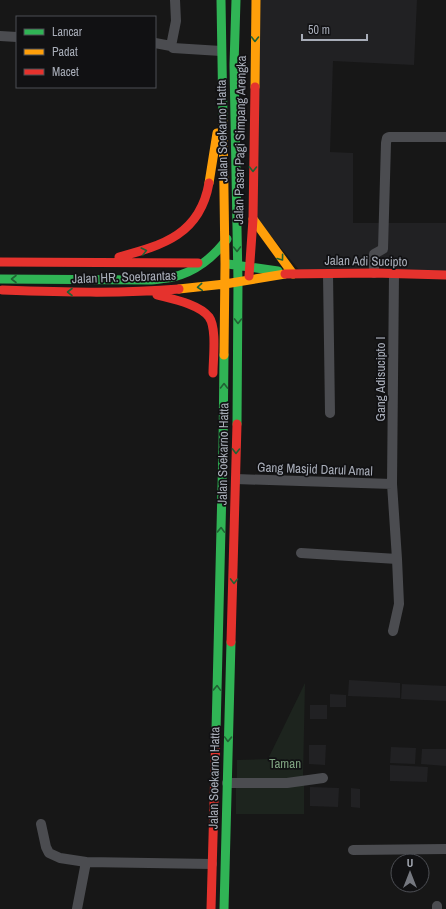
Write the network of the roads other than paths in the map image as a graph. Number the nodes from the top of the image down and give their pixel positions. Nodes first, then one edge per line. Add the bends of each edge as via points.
1 (175, 0) edge
2 (221, 0) edge
3 (236, 0) edge
4 (256, 0) edge
5 (0, 36) edge
6 (16, 37) edge
7 (156, 43) edge
8 (171, 46) junction
9 (221, 51) junction
10 (222, 115) junction
11 (244, 131) dead end
12 (446, 137) edge
13 (253, 219) junction
14 (0, 262) edge
15 (93, 263) junction
16 (225, 264) junction
17 (238, 265) junction
18 (249, 266) junction
19 (374, 273) junction
20 (289, 274) junction
21 (328, 274) junction
22 (394, 274) junction
23 (446, 275) edge
24 (0, 279) edge
25 (249, 280) junction
26 (238, 282) junction
27 (225, 284) junction
28 (0, 290) edge
29 (144, 292) junction
30 (214, 384) dead end
31 (214, 400) dead end
32 (330, 413) dead end
33 (223, 447) junction
34 (236, 479) junction
35 (392, 484) junction
36 (301, 553) dead end
37 (397, 559) junction
38 (393, 631) dead end
39 (216, 724) junction
40 (228, 724) junction
41 (323, 778) dead end
42 (226, 783) junction
43 (41, 824) dead end
44 (446, 849) edge
45 (354, 850) dead end
46 (86, 862) junction
47 (212, 864) junction
48 (76, 909) edge
49 (211, 909) edge
50 (224, 909) edge

1 - 8 street via 176,21
2 - 9 main road, Jalan Soekarno Hatta
3 -> 17 main road, Jalan Soekarno Hatta via 234,65
4 -> 13 main road, Jalan Pasar Pagi Simpang Arengka
5 - 6 street
7 - 8 street
8 - 9 street via 176,49
9 - 10 main road, Jalan Soekarno Hatta
15 -> 10 main road via 149,250 170,241 186,230 199,215 206,197 213,147
10 - 16 main road, Jalan Soekarno Hatta
11 -> 24 main road via 244,191 239,215 228,239 214,255 173,276 151,280
12 - 19 street via 387,138 383,249 374,254
13 - 18 main road, Jalan Pasar Pagi Simpang Arengka
13 -> 20 main road
14 - 15 main road, Jalan HR. Soebrantas
15 - 16 main road, Jalan HR. Soebrantas
16 - 17 main road, Jalan HR. Soebrantas
16 - 27 main road, Jalan Soekarno Hatta
17 - 18 main road, Jalan HR. Soebrantas
17 - 26 main road, Jalan Soekarno Hatta
18 - 20 main road, Jalan Adi Sucipto
18 - 25 main road, Jalan Pasar Pagi Simpang Arengka
19 - 21 main road, Jalan Adi Sucipto
19 - 22 main road, Jalan Adi Sucipto
20 - 21 main road, Jalan Adi Sucipto
20 - 25 main road, Jalan Adi Sucipto
21 - 32 street
22 - 23 main road, Jalan Adi Sucipto
22 - 35 street, Gang Adisucipto I
25 - 26 main road, Jalan HR. Soebrantas
26 - 27 main road, Jalan HR. Soebrantas
26 -> 34 main road, Jalan Soekarno Hatta
27 -> 29 main road, Jalan HR. Soebrantas
33 -> 27 main road, Jalan Soekarno Hatta
29 -> 28 main road, Jalan HR. Soebrantas
29 - 30 main road via 181,301 209,317 212,329
31 - 33 main road
39 -> 33 main road, Jalan Soekarno Hatta
34 - 35 street, Gang Masjid Darul Amal
34 -> 40 main road, Jalan Soekarno Hatta
35 - 37 street, Gang Adisucipto I
36 - 37 street
37 - 38 street, Gang Adisucipto I via 399,604
39 - 40 main road
39 - 47 main road, Jalan Soekarno Hatta
40 -> 42 main road, Jalan Soekarno Hatta
41 - 42 street via 287,783
42 - 50 main road, Jalan Soekarno Hatta
43 - 46 street via 49,853 60,858
44 - 45 street
46 - 47 street
46 - 48 street
47 - 49 main road, Jalan Soekarno Hatta

